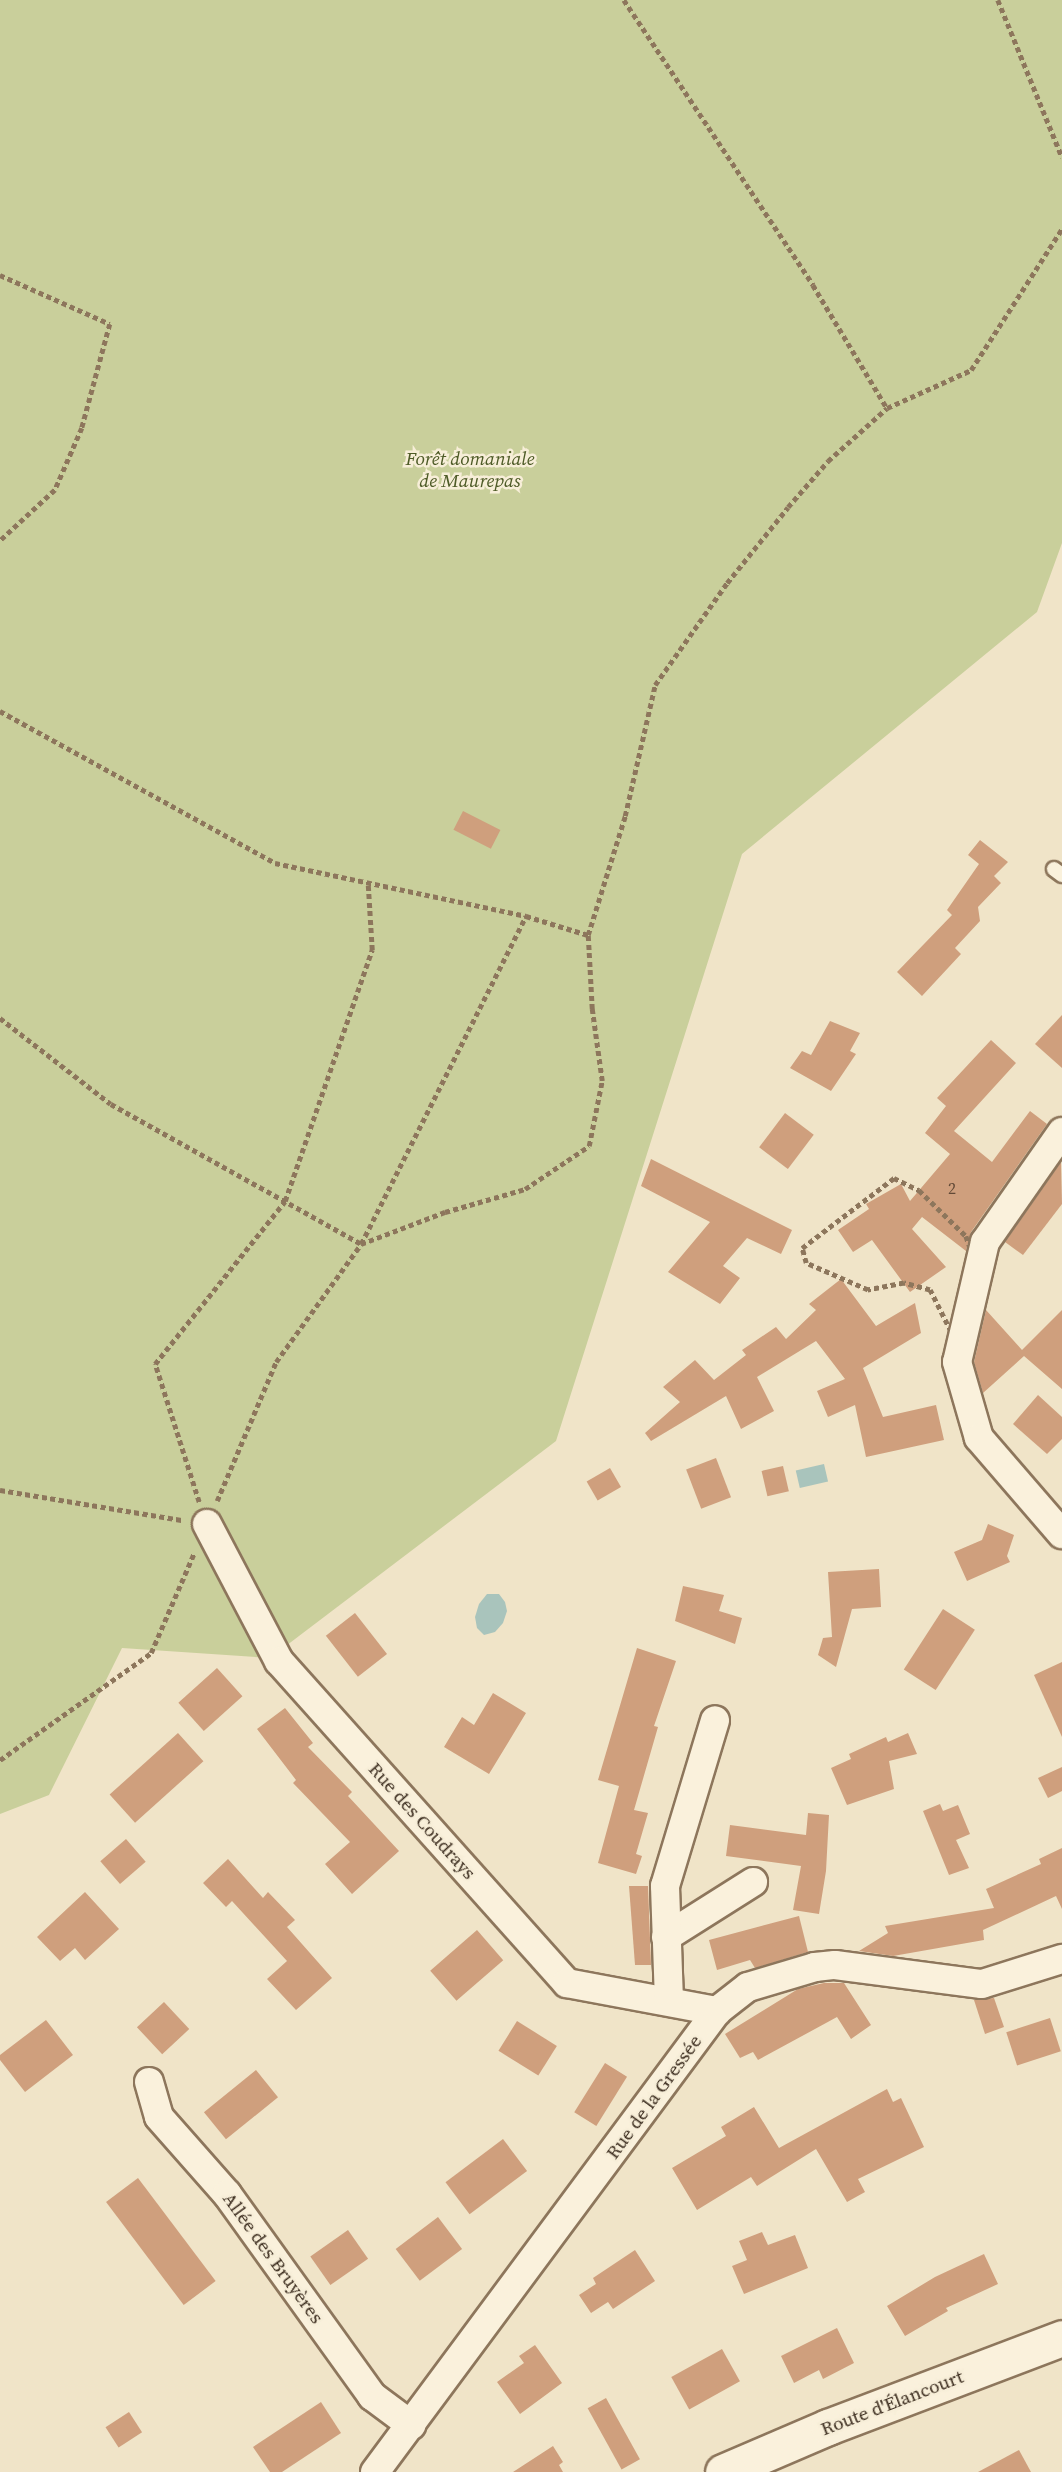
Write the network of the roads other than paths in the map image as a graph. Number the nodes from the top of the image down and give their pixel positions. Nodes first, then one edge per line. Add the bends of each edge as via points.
1 (1062, 1132) edge
2 (206, 1524) road end
3 (1062, 1534) edge
4 (715, 1720) dead end
5 (753, 1882) dead end
6 (666, 1937) junction
7 (1062, 1959) edge
8 (669, 2000) junction
9 (717, 2011) junction
10 (149, 2082) dead end
11 (1062, 2338) edge
12 (411, 2425) junction
13 (375, 2472) edge
14 (723, 2472) edge

1 - 3 street via 985,1242 957,1362 979,1438
2 - 8 street, Rue des Coudrays via 279,1661 567,1983
4 - 6 street via 666,1886
5 - 6 street
6 - 8 street
7 - 9 street, Rue de la Gressée via 982,1984 835,1965 815,1967 748,1987
8 - 9 street, Rue des Coudrays
9 - 12 street, Rue de la Gressée
10 - 12 street, Allée des Bruyères via 159,2117 235,2205 372,2396
11 - 14 street, Route d'Élancourt
12 - 13 street, Rue de la Gressée

